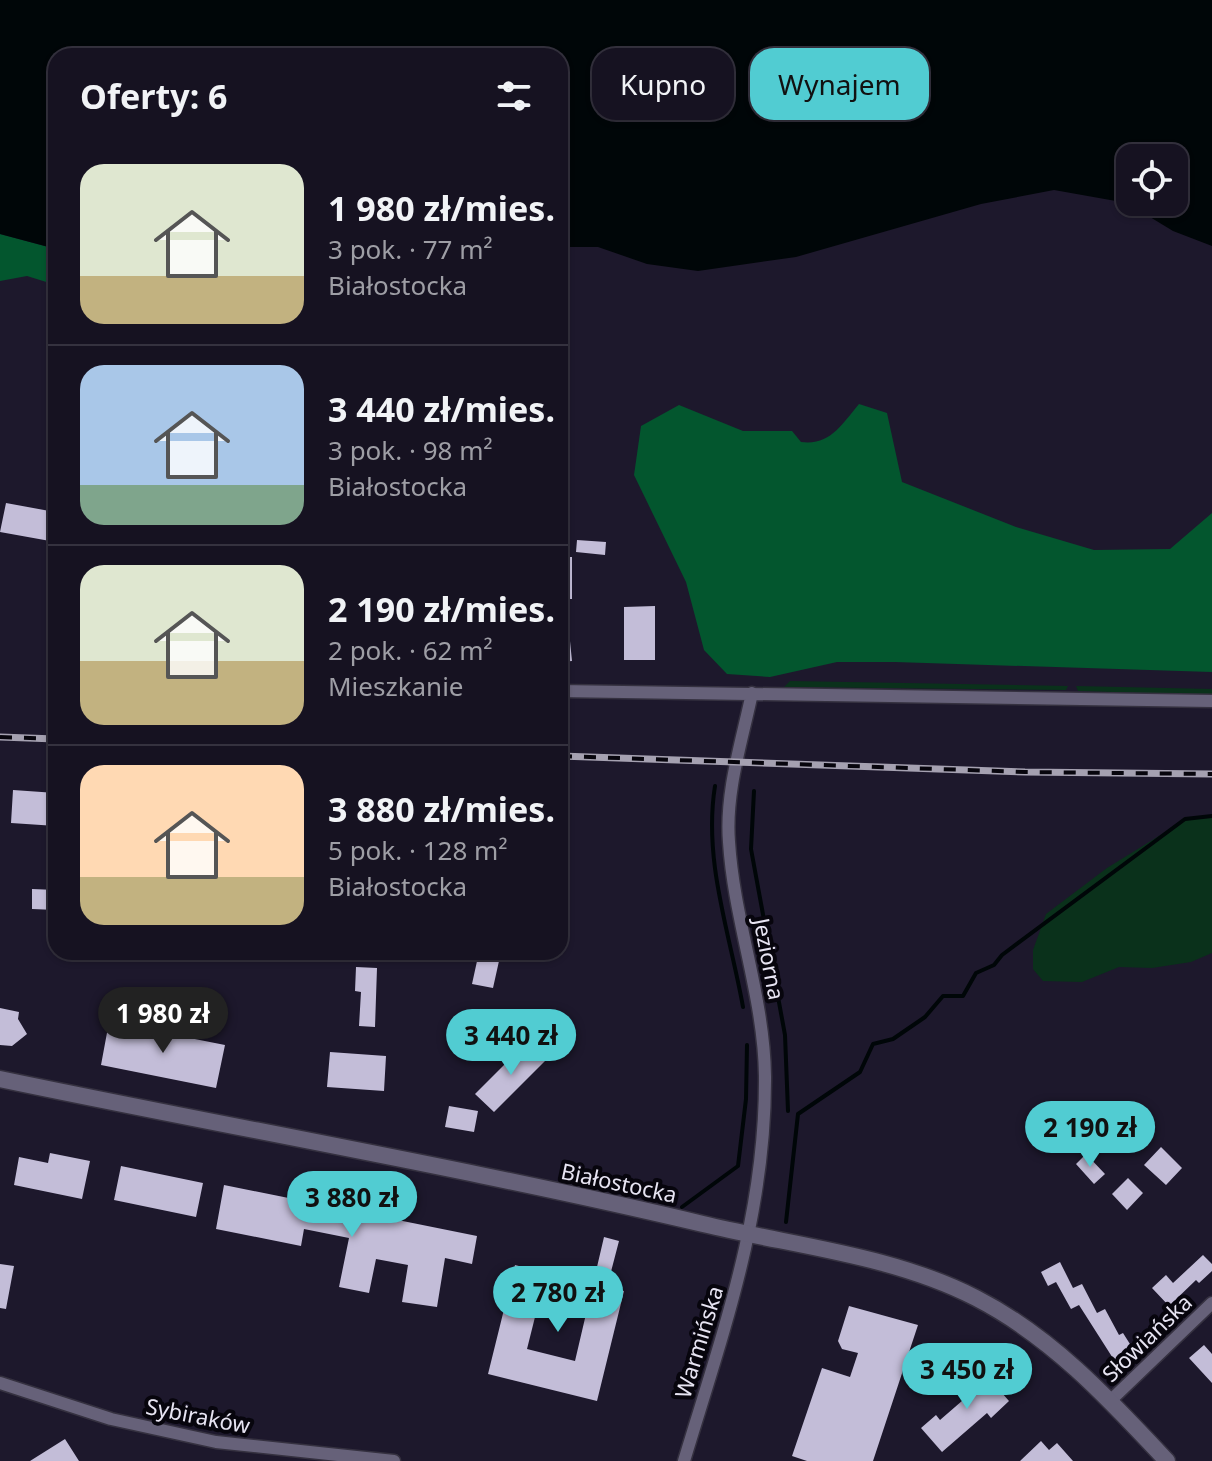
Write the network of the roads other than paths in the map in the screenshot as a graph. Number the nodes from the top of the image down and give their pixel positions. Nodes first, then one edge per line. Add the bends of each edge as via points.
1 (568, 691) edge
2 (752, 693) junction
3 (1212, 701) edge
4 (0, 1079) edge
5 (750, 1234) junction
6 (1212, 1303) edge
7 (0, 1383) edge
8 (1110, 1401) junction
9 (394, 1461) edge
10 (684, 1461) edge
11 (1167, 1461) edge

1 - 2 street
2 - 3 street
2 - 5 street, Jeziorna via 728,821 764,1051 763,1135
4 - 5 street, Białostocka
5 - 8 street, Białostocka via 850,1255 975,1298 1057,1352
5 - 10 street, Warmińska
6 - 8 street, Słowiańska
7 - 9 street, Sybiraków via 111,1419 216,1442
8 - 11 street, Białostocka

